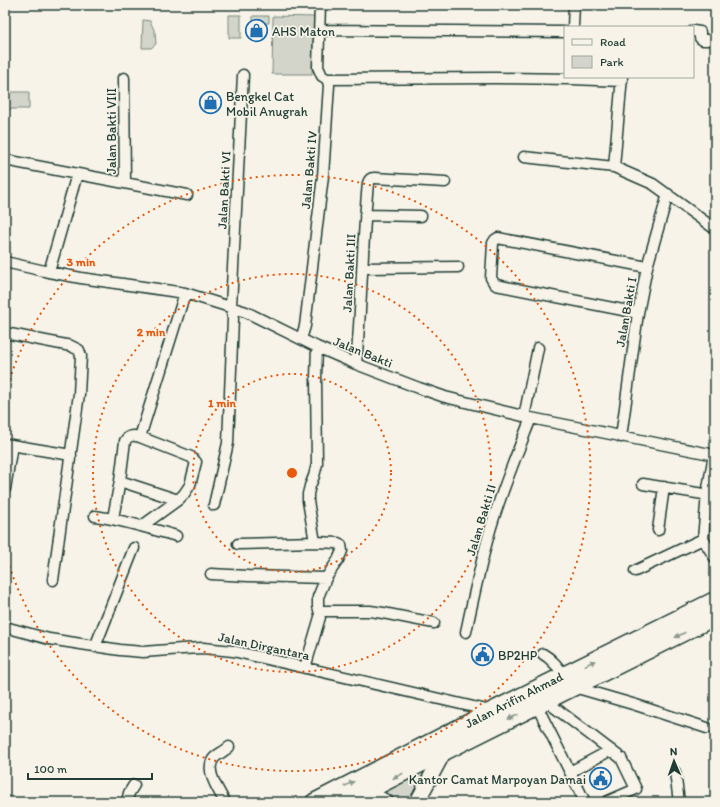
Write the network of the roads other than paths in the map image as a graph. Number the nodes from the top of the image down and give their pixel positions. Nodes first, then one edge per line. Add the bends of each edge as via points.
1 (320, 5) edge
2 (574, 5) edge
3 (573, 26) edge
4 (319, 30) junction
5 (694, 31) edge
6 (564, 32) edge
7 (715, 40) edge
8 (243, 75) dead end
9 (124, 78) dead end
10 (572, 78) edge
11 (327, 79) junction
12 (622, 79) edge
13 (524, 157) dead end
14 (5, 160) edge
15 (614, 167) junction
16 (77, 174) junction
17 (445, 182) dead end
18 (125, 183) junction
19 (668, 194) junction
20 (187, 195) dead end
21 (365, 215) junction
22 (421, 216) dead end
23 (715, 229) edge
24 (5, 262) edge
25 (458, 267) dead end
26 (647, 267) junction
27 (362, 268) junction
28 (49, 272) junction
29 (185, 293) junction
30 (230, 306) junction
31 (638, 313) junction
32 (5, 333) edge
33 (301, 339) junction
34 (317, 347) junction
35 (538, 348) dead end
36 (356, 364) junction
37 (527, 418) junction
38 (140, 437) junction
39 (621, 437) junction
40 (9, 444) edge
41 (714, 454) edge
42 (71, 455) junction
43 (120, 482) junction
44 (643, 484) dead end
45 (664, 487) junction
46 (5, 489) edge
47 (711, 495) edge
48 (178, 500) junction
49 (214, 505) dead end
50 (95, 516) dead end
51 (113, 518) junction
52 (142, 526) junction
53 (658, 530) dead end
54 (176, 536) dead end
55 (703, 539) junction
56 (315, 542) junction
57 (238, 544) dead end
58 (134, 548) dead end
59 (715, 558) edge
60 (635, 571) dead end
61 (211, 574) dead end
62 (326, 578) junction
63 (52, 580) dead end
64 (715, 600) edge
65 (320, 614) junction
66 (715, 617) edge
67 (434, 623) dead end
68 (5, 627) edge
69 (466, 632) dead end
70 (654, 639) junction
71 (95, 646) junction
72 (543, 654) dead end
73 (305, 668) junction
74 (569, 681) junction
75 (541, 704) junction
76 (491, 711) junction
77 (707, 728) dead end
78 (229, 747) dead end
79 (611, 750) junction
80 (444, 752) junction
81 (570, 772) junction
82 (675, 772) dead end
83 (134, 785) dead end
84 (367, 792) junction
85 (127, 802) edge
86 (225, 802) edge
87 (314, 802) edge
88 (346, 802) edge
89 (386, 802) edge
90 (417, 802) edge
91 (585, 802) edge
92 (606, 802) edge
93 (679, 802) edge

1 - 4 street, Jalan Bakti IV
2 - 3 street
4 - 6 street
4 - 11 street, Jalan Bakti IV via 318,67 322,76
5 - 7 street via 700,32 700,38 703,40
8 - 30 street, Jalan Bakti VI
9 - 18 street, Jalan Bakti VIII
10 - 11 street
10 - 12 street
11 - 33 street, Jalan Bakti IV via 329,85 323,176 305,326
12 - 15 street
13 - 15 street
14 - 16 street, Jalan Bakti VIII
15 - 19 street via 649,182
16 - 18 street, Jalan Bakti VIII
16 - 28 street
17 - 21 street, Jalan Bakti III via 370,179
18 - 20 street, Jalan Bakti VIII
19 - 23 street
19 - 26 street, Jalan Bakti I
21 - 22 street
21 - 27 street, Jalan Bakti III
24 - 28 street, Jalan Bakti
25 - 27 street
26 - 31 street, Jalan Bakti I
26 - 31 street via 498,238 494,240 491,278 496,284
27 - 36 street, Jalan Bakti III
28 - 29 street, Jalan Bakti
29 - 30 street, Jalan Bakti
29 - 38 street
30 - 33 street, Jalan Bakti
30 - 49 street, Jalan Bakti VI via 233,319 228,443
31 - 39 street, Jalan Bakti I
32 - 42 street via 71,346 80,351 79,394
33 - 34 street, Jalan Bakti
34 - 36 street, Jalan Bakti
34 - 56 street via 317,464 308,494
35 - 37 street, Jalan Bakti II
36 - 37 street, Jalan Bakti via 445,397
37 - 39 street, Jalan Bakti
37 - 69 street, Jalan Bakti II via 489,532
38 - 43 street via 134,435 125,441
38 - 48 street via 192,457 195,461 196,466 188,490
39 - 41 street, Jalan Bakti
40 - 42 street
40 - 46 street
41 - 47 street
42 - 63 street
43 - 48 street
43 - 51 street
44 - 45 street
45 - 47 street
45 - 53 street
47 - 55 street
48 - 52 street
50 - 51 street
51 - 52 street
52 - 54 street
55 - 59 street
55 - 60 street
56 - 57 street
56 - 62 street via 338,543 342,547 338,560
58 - 71 street
61 - 62 street
62 - 65 street via 318,597
64 - 70 main road, Jalan Arifin Ahmad
65 - 67 street via 322,611 370,611
65 - 73 street
66 -> 70 main road, Jalan Arifin Ahmad
68 - 71 street, Jalan Dirgantara
70 - 74 main road, Jalan Arifin Ahmad
71 - 73 street, Jalan Dirgantara via 144,652 220,649
72 - 74 street via 554,662
73 - 76 street, Jalan Dirgantara
74 - 75 main road, Jalan Arifin Ahmad
74 - 76 main road, Jalan Arifin Ahmad
74 - 77 street
75 - 79 street
75 -> 80 main road, Jalan Arifin Ahmad
75 - 81 street
87 -> 76 main road, Jalan Arifin Ahmad
78 - 86 street via 215,758 211,765 211,776
79 - 81 street
79 - 92 street via 621,758 636,789
80 -> 84 main road, Jalan Arifin Ahmad
80 - 90 main road
81 - 91 street
82 - 93 street
83 - 85 street
84 - 88 main road, Jalan Arifin Ahmad
84 - 89 main road

